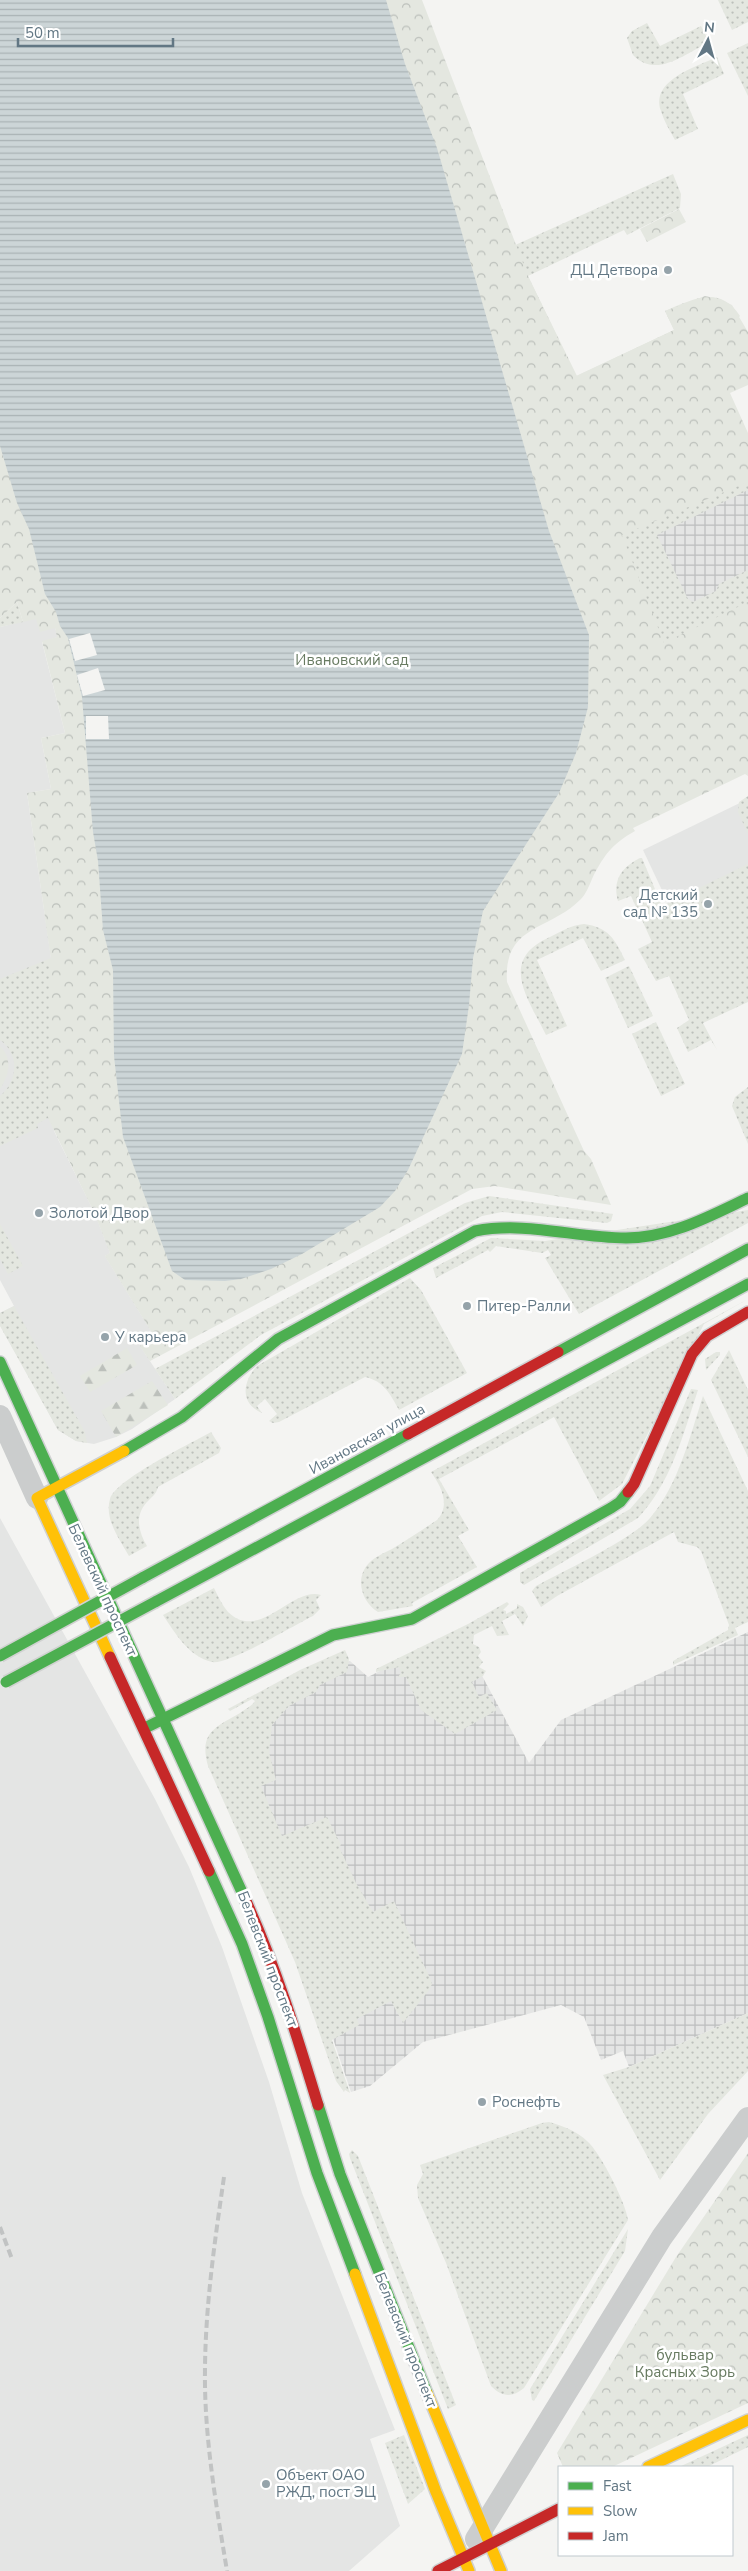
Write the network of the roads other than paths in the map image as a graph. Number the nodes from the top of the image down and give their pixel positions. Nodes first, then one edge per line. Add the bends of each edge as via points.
1 (748, 1198) edge
2 (748, 1249) edge
3 (748, 1284) edge
4 (748, 1312) edge
5 (0, 1362) edge
6 (0, 1416) edge
7 (47, 1493) junction
8 (0, 1656) edge
9 (3, 1684) edge
10 (162, 1719) junction
11 (143, 1729) junction
12 (748, 2118) edge
13 (748, 2420) edge
14 (650, 2466) edge
15 (558, 2510) edge
16 (487, 2536) junction
17 (466, 2564) edge
18 (438, 2571) edge
19 (501, 2571) edge

1 - 7 street via 674,1230 650,1236 591,1236 503,1226 475,1232 278,1338 182,1417
2 - 8 street, Ивановская улица, bridge
3 - 9 street, bridge
4 - 10 street via 707,1336 692,1354 634,1484 615,1505 412,1619 333,1635
5 - 7 street, Белевский проспект
6 - 7 street, Белевский проспект
7 - 10 street, Белевский проспект
7 - 11 street, Белевский проспект
10 - 11 street
10 - 16 street, Белевский проспект via 260,1931 288,2008 340,2174
11 - 17 street, Белевский проспект via 242,1944 317,2173
12 - 16 street via 662,2238
13 - 14 street
15 - 16 street
16 - 17 street
16 - 19 street, Белевский проспект
17 - 18 street

